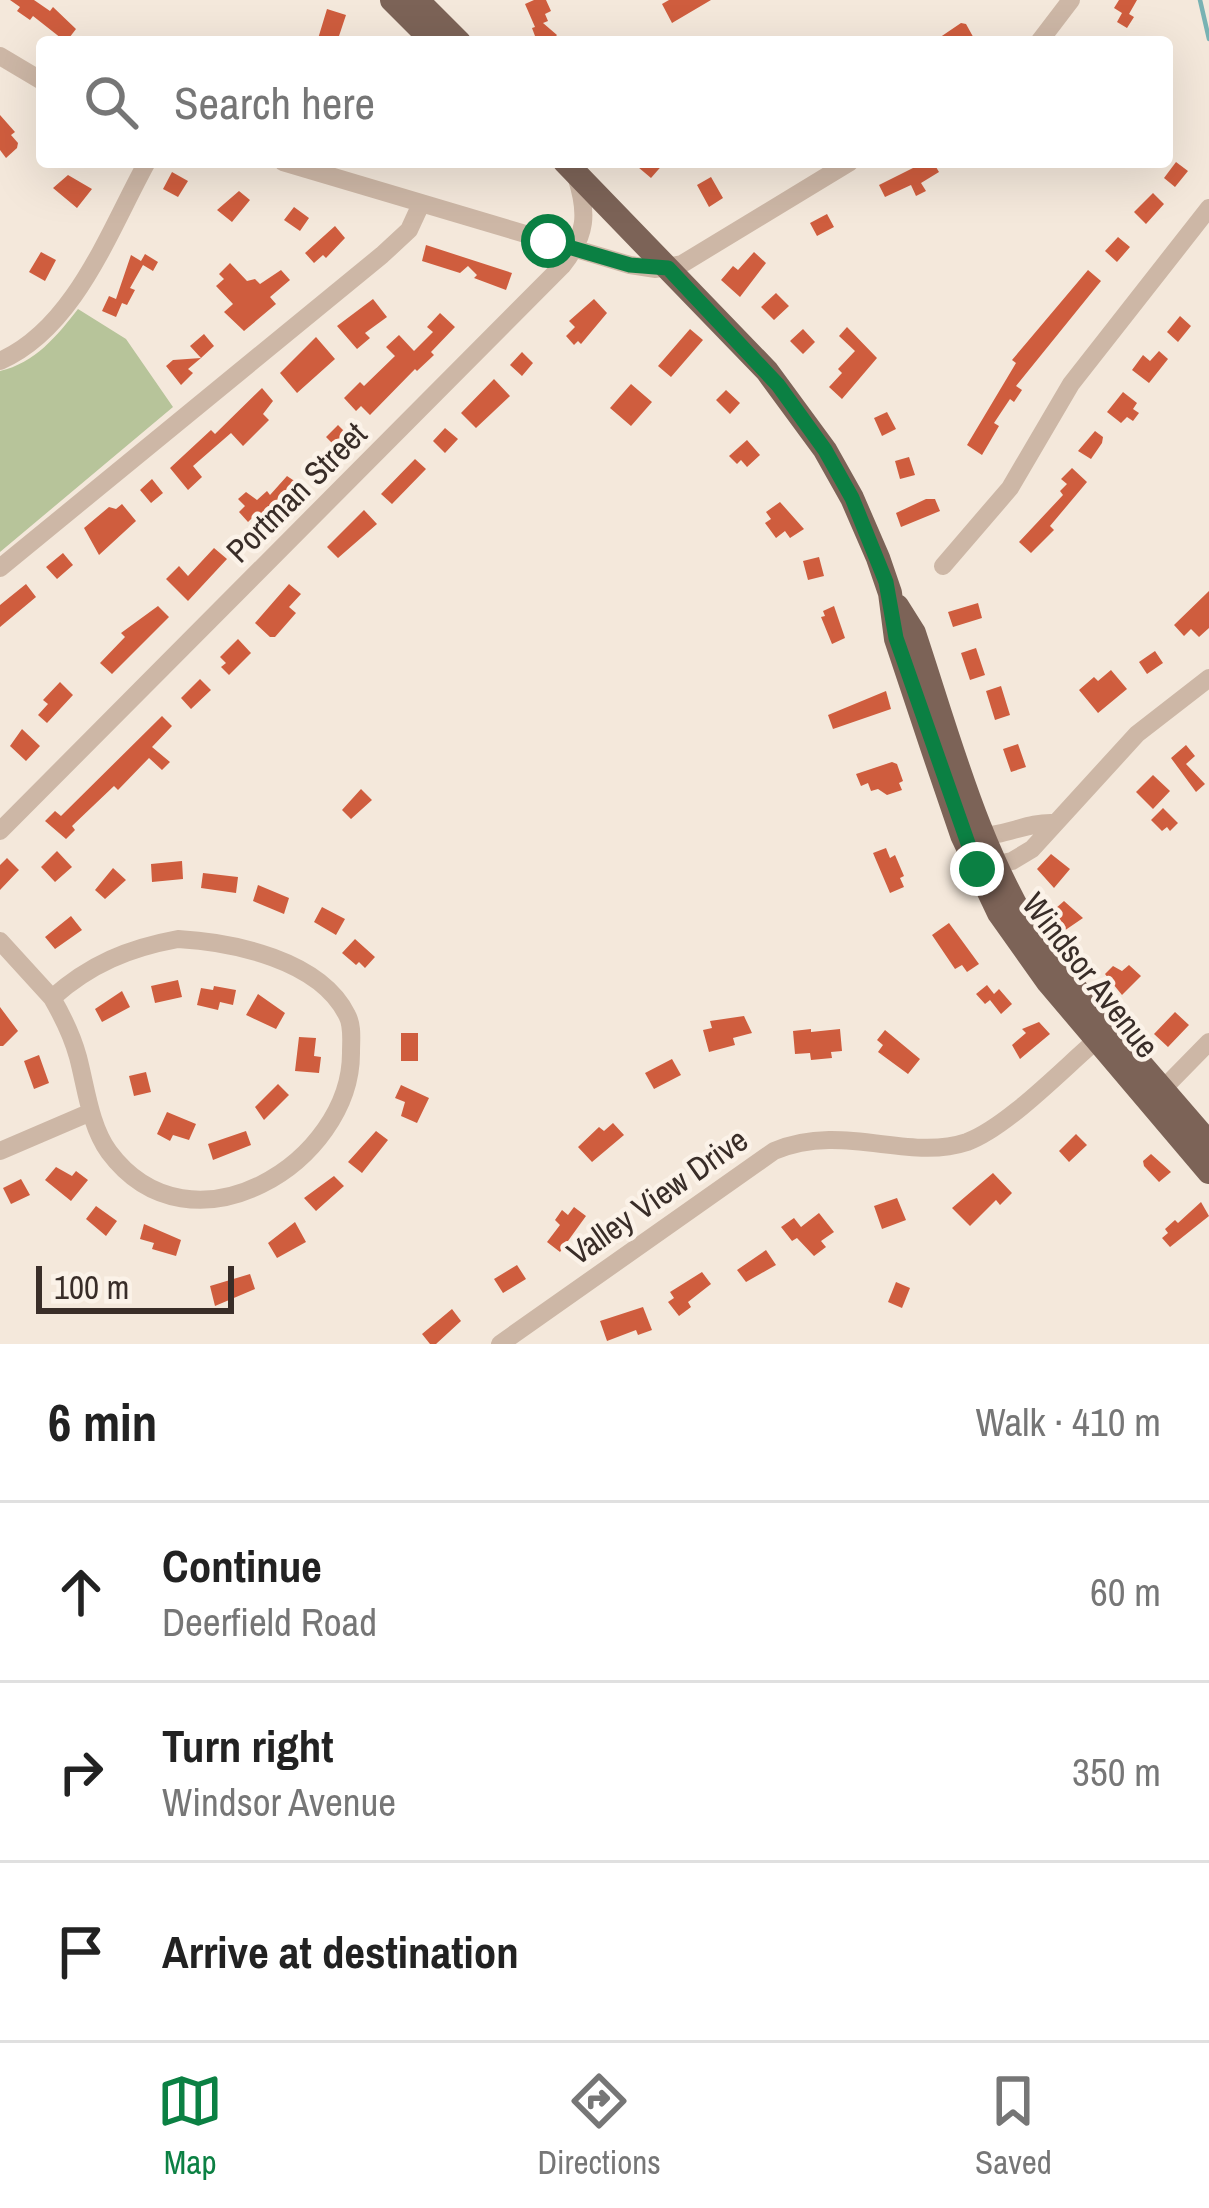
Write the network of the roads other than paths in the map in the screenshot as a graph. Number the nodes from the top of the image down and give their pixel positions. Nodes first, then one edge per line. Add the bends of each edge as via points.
1 (392, 0) edge
2 (417, 0) edge
3 (1071, 0) edge
4 (428, 36) edge
5 (452, 36) edge
6 (1044, 36) edge
7 (0, 56) edge
8 (36, 77) edge
9 (144, 168) edge
10 (303, 168) edge
11 (570, 168) edge
12 (571, 168) edge
13 (840, 168) edge
14 (421, 204) junction
15 (1209, 208) edge
16 (575, 249) junction
17 (668, 268) junction
18 (0, 361) edge
19 (944, 566) dead end
20 (0, 568) edge
21 (1209, 678) edge
22 (1053, 823) junction
23 (0, 832) edge
24 (973, 836) junction
25 (986, 867) junction
26 (0, 941) edge
27 (52, 998) junction
28 (1104, 1034) junction
29 (1209, 1042) edge
30 (1156, 1096) junction
31 (92, 1112) junction
32 (1209, 1143) edge
33 (0, 1151) edge
34 (1209, 1172) edge
35 (500, 1344) edge

1 - 4 main road
2 - 5 main road
3 - 6 street
7 - 8 street
9 - 18 street via 72,299 40,337
10 - 14 street
11 - 16 street via 586,217
12 - 17 main road, Windsor Avenue
13 - 17 street
14 - 16 street
14 - 20 street via 409,230 382,255
15 - 19 street via 1071,384 1010,488
16 - 17 street
16 - 23 street, Portman Street
17 - 24 main road, Windsor Avenue via 806,422 852,498
21 - 22 street via 1137,734
22 - 24 street
22 - 25 street via 1032,849
24 - 25 main road, Windsor Avenue
25 - 28 main road, Windsor Avenue via 1023,951
26 - 27 street
27 - 31 street
27 - 31 street via 137,946 199,940 284,962 348,1016 352,1078 334,1114 268,1182 231,1198 194,1203 158,1192 107,1150
28 - 30 main road, Windsor Avenue
28 - 35 street, Valley View Drive via 965,1142 824,1137 774,1150
29 - 30 street
30 - 32 main road, Windsor Avenue
30 - 34 main road, Windsor Avenue
31 - 33 street

